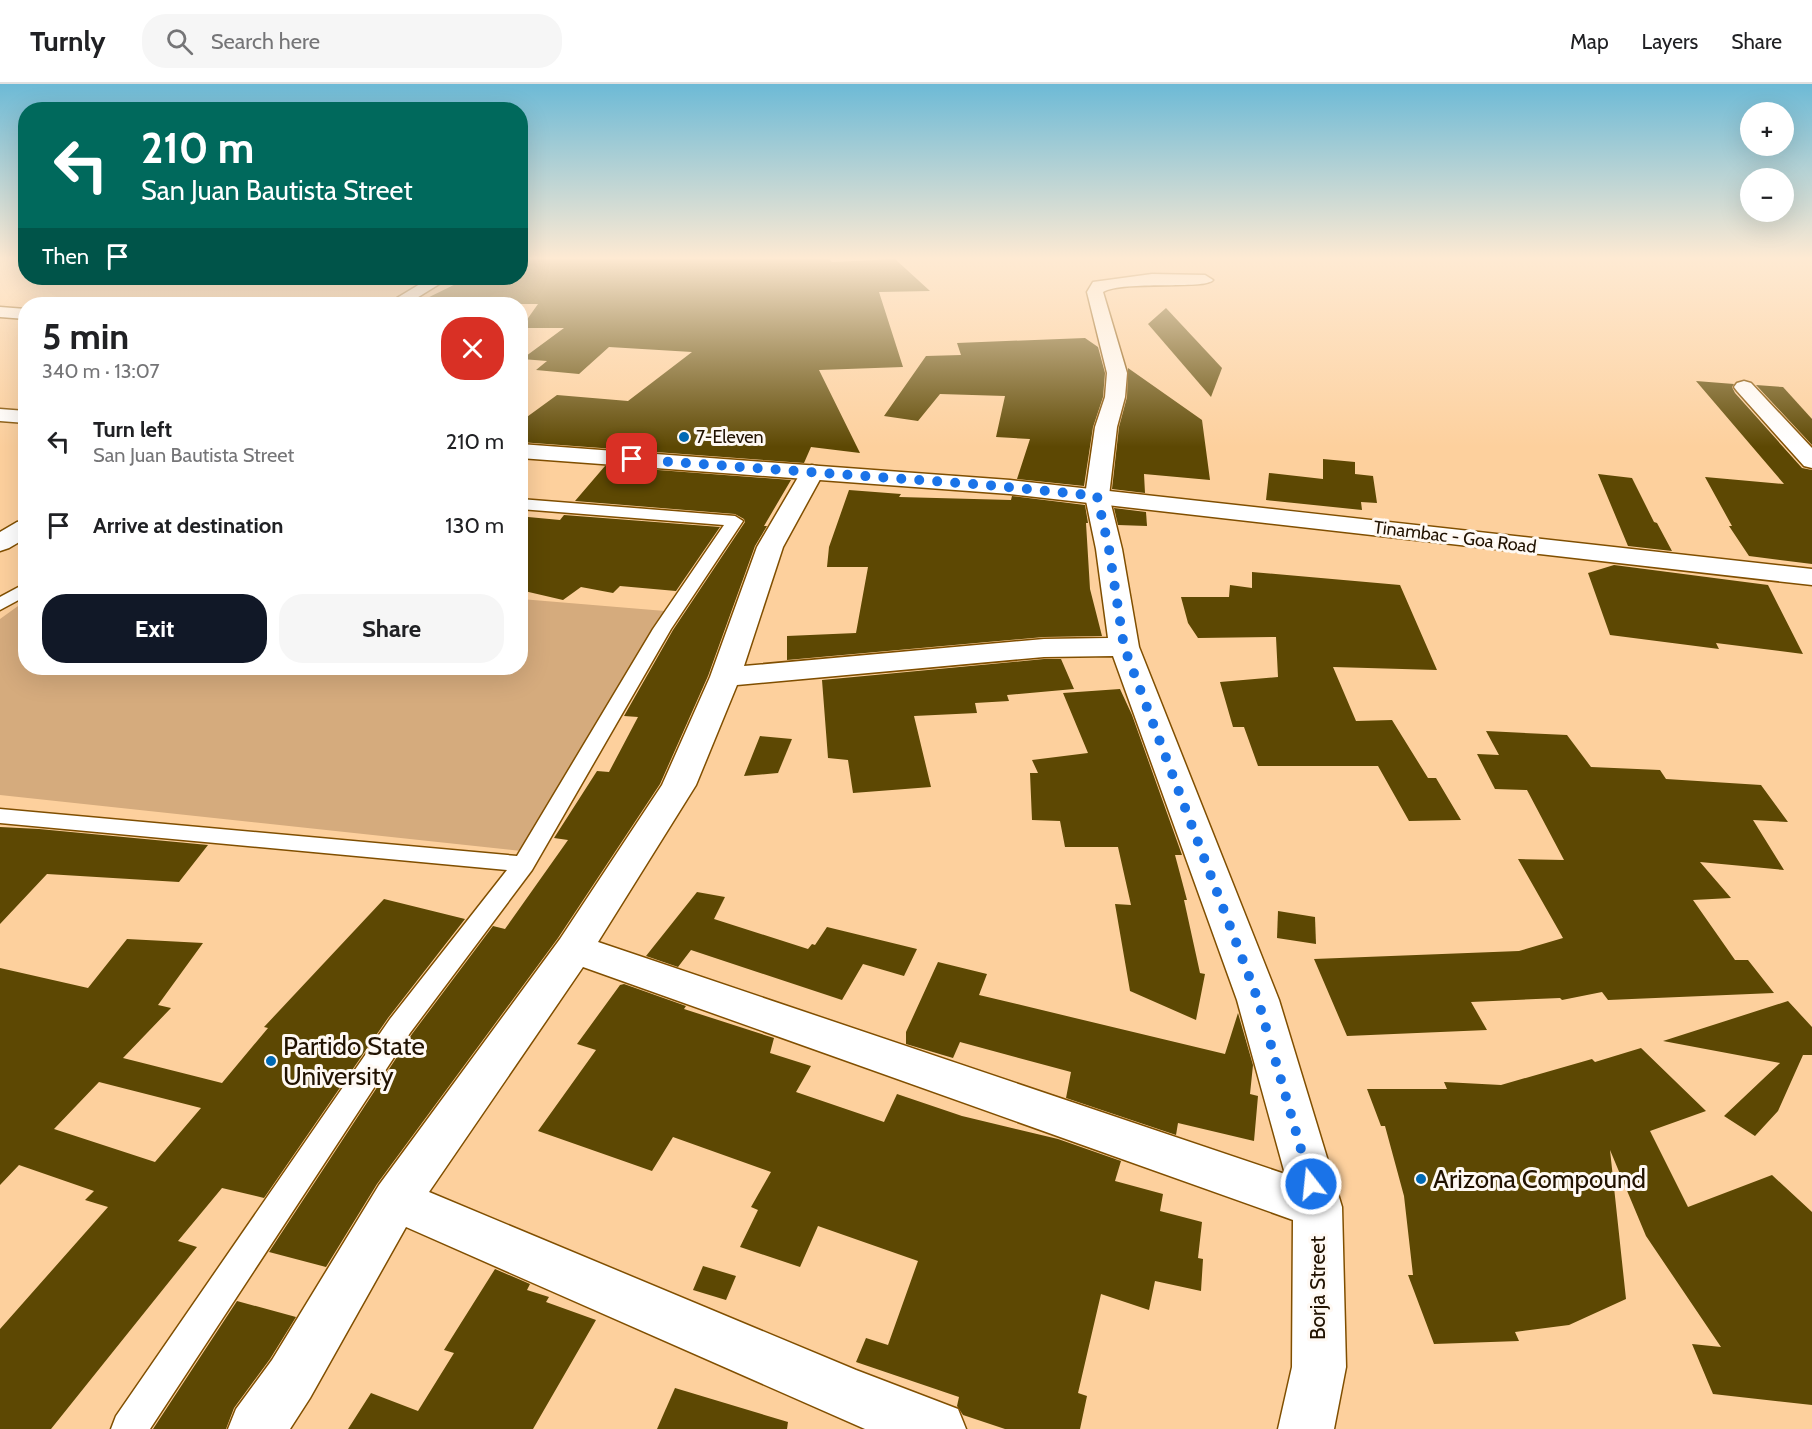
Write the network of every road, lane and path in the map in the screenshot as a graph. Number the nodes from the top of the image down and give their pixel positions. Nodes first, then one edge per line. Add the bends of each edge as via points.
1 (1103, 322) edge
2 (1744, 387) dead end
3 (0, 415) edge
4 (18, 416) edge
5 (528, 452) edge
6 (1812, 461) edge
7 (812, 472) junction
8 (1097, 496) junction
9 (528, 505) edge
10 (18, 532) edge
11 (0, 543) edge
12 (1812, 577) edge
13 (18, 593) edge
14 (0, 605) edge
15 (1124, 647) junction
16 (725, 677) junction
17 (0, 816) edge
18 (524, 864) junction
19 (574, 949) junction
20 (396, 1200) junction
21 (1318, 1207) junction
22 (129, 1429) edge
23 (256, 1429) edge
24 (938, 1429) edge
25 (1306, 1429) edge

1 - 8 street, Borja Street via 1117,373
2 - 6 street
3 - 4 street
5 - 7 street, Tinambac - Goa Road
7 - 8 street, Tinambac - Goa Road
7 - 16 street via 770,547
8 - 12 street, Tinambac - Goa Road
8 - 15 street, Borja Street
9 - 18 lane via 735,521 662,629
10 - 11 street
13 - 14 lane
15 - 16 street via 1044,648
15 - 21 street, Borja Street via 1258,1000
16 - 19 street via 679,785
17 - 18 lane
18 - 22 lane via 400,1026
19 - 20 street
19 - 21 street
20 - 23 street via 291,1378
20 - 24 street via 854,1397
21 - 25 street, Borja Street via 1319,1367

